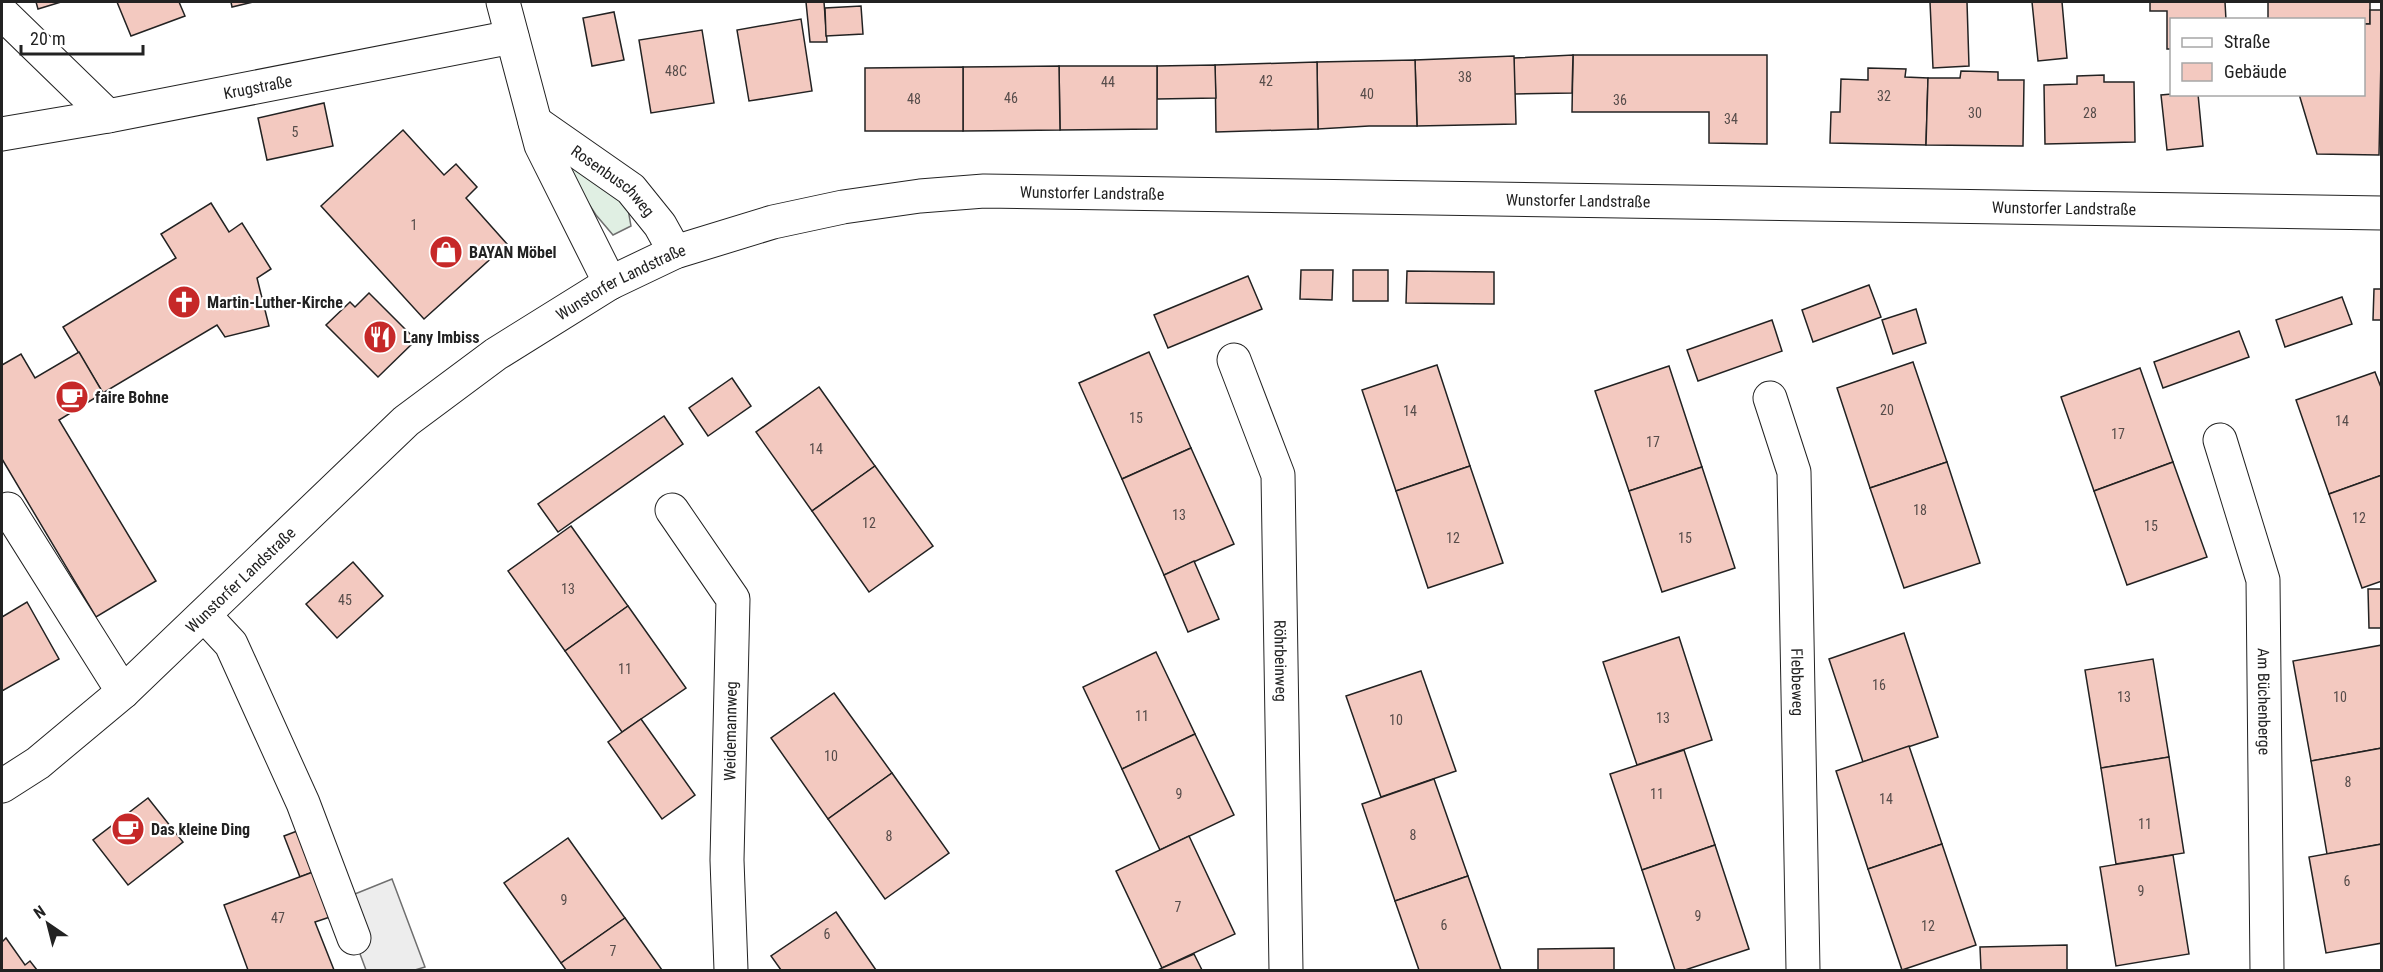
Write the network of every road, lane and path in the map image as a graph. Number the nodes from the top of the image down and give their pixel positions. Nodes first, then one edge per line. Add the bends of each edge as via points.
1 (503, 2) edge
2 (2, 13) edge
3 (512, 37) junction
4 (108, 116) junction
5 (535, 122) junction
6 (2, 134) edge
7 (2382, 213) edge
8 (675, 252) junction
9 (610, 283) junction
10 (1234, 360) dead end
11 (1770, 398) dead end
12 (2220, 440) dead end
13 (8, 509) dead end
14 (672, 510) dead end
15 (204, 615) junction
16 (123, 692) junction
17 (2, 786) edge
18 (354, 938) dead end
19 (731, 970) edge
20 (1286, 970) edge
21 (1803, 970) edge
22 (2267, 970) edge

1 - 3 street, Rosenbuschweg
2 - 4 street
3 - 4 street, Krugstraße
3 - 5 street, Rosenbuschweg
4 - 6 street, Krugstraße
5 - 8 street, Rosenbuschweg via 631,189 660,225
5 - 9 street, Rosenbuschweg via 541,145
7 - 8 street, Wunstorfer Landstraße via 984,191 843,207 773,222
8 - 9 street, Wunstorfer Landstraße
9 - 15 street, Wunstorfer Landstraße via 496,354 406,421
10 - 20 street, Röhrbeinweg via 1278,475
11 - 21 street, Flebbeweg via 1794,472
12 - 22 street, Am Büchenberge via 2263,580
13 - 16 street
14 - 19 street, Weidemannweg via 733,599 727,861
15 - 16 street, Wunstorfer Landstraße
15 - 18 street via 231,644 303,803
16 - 17 street, Wunstorfer Landstraße via 38,763

